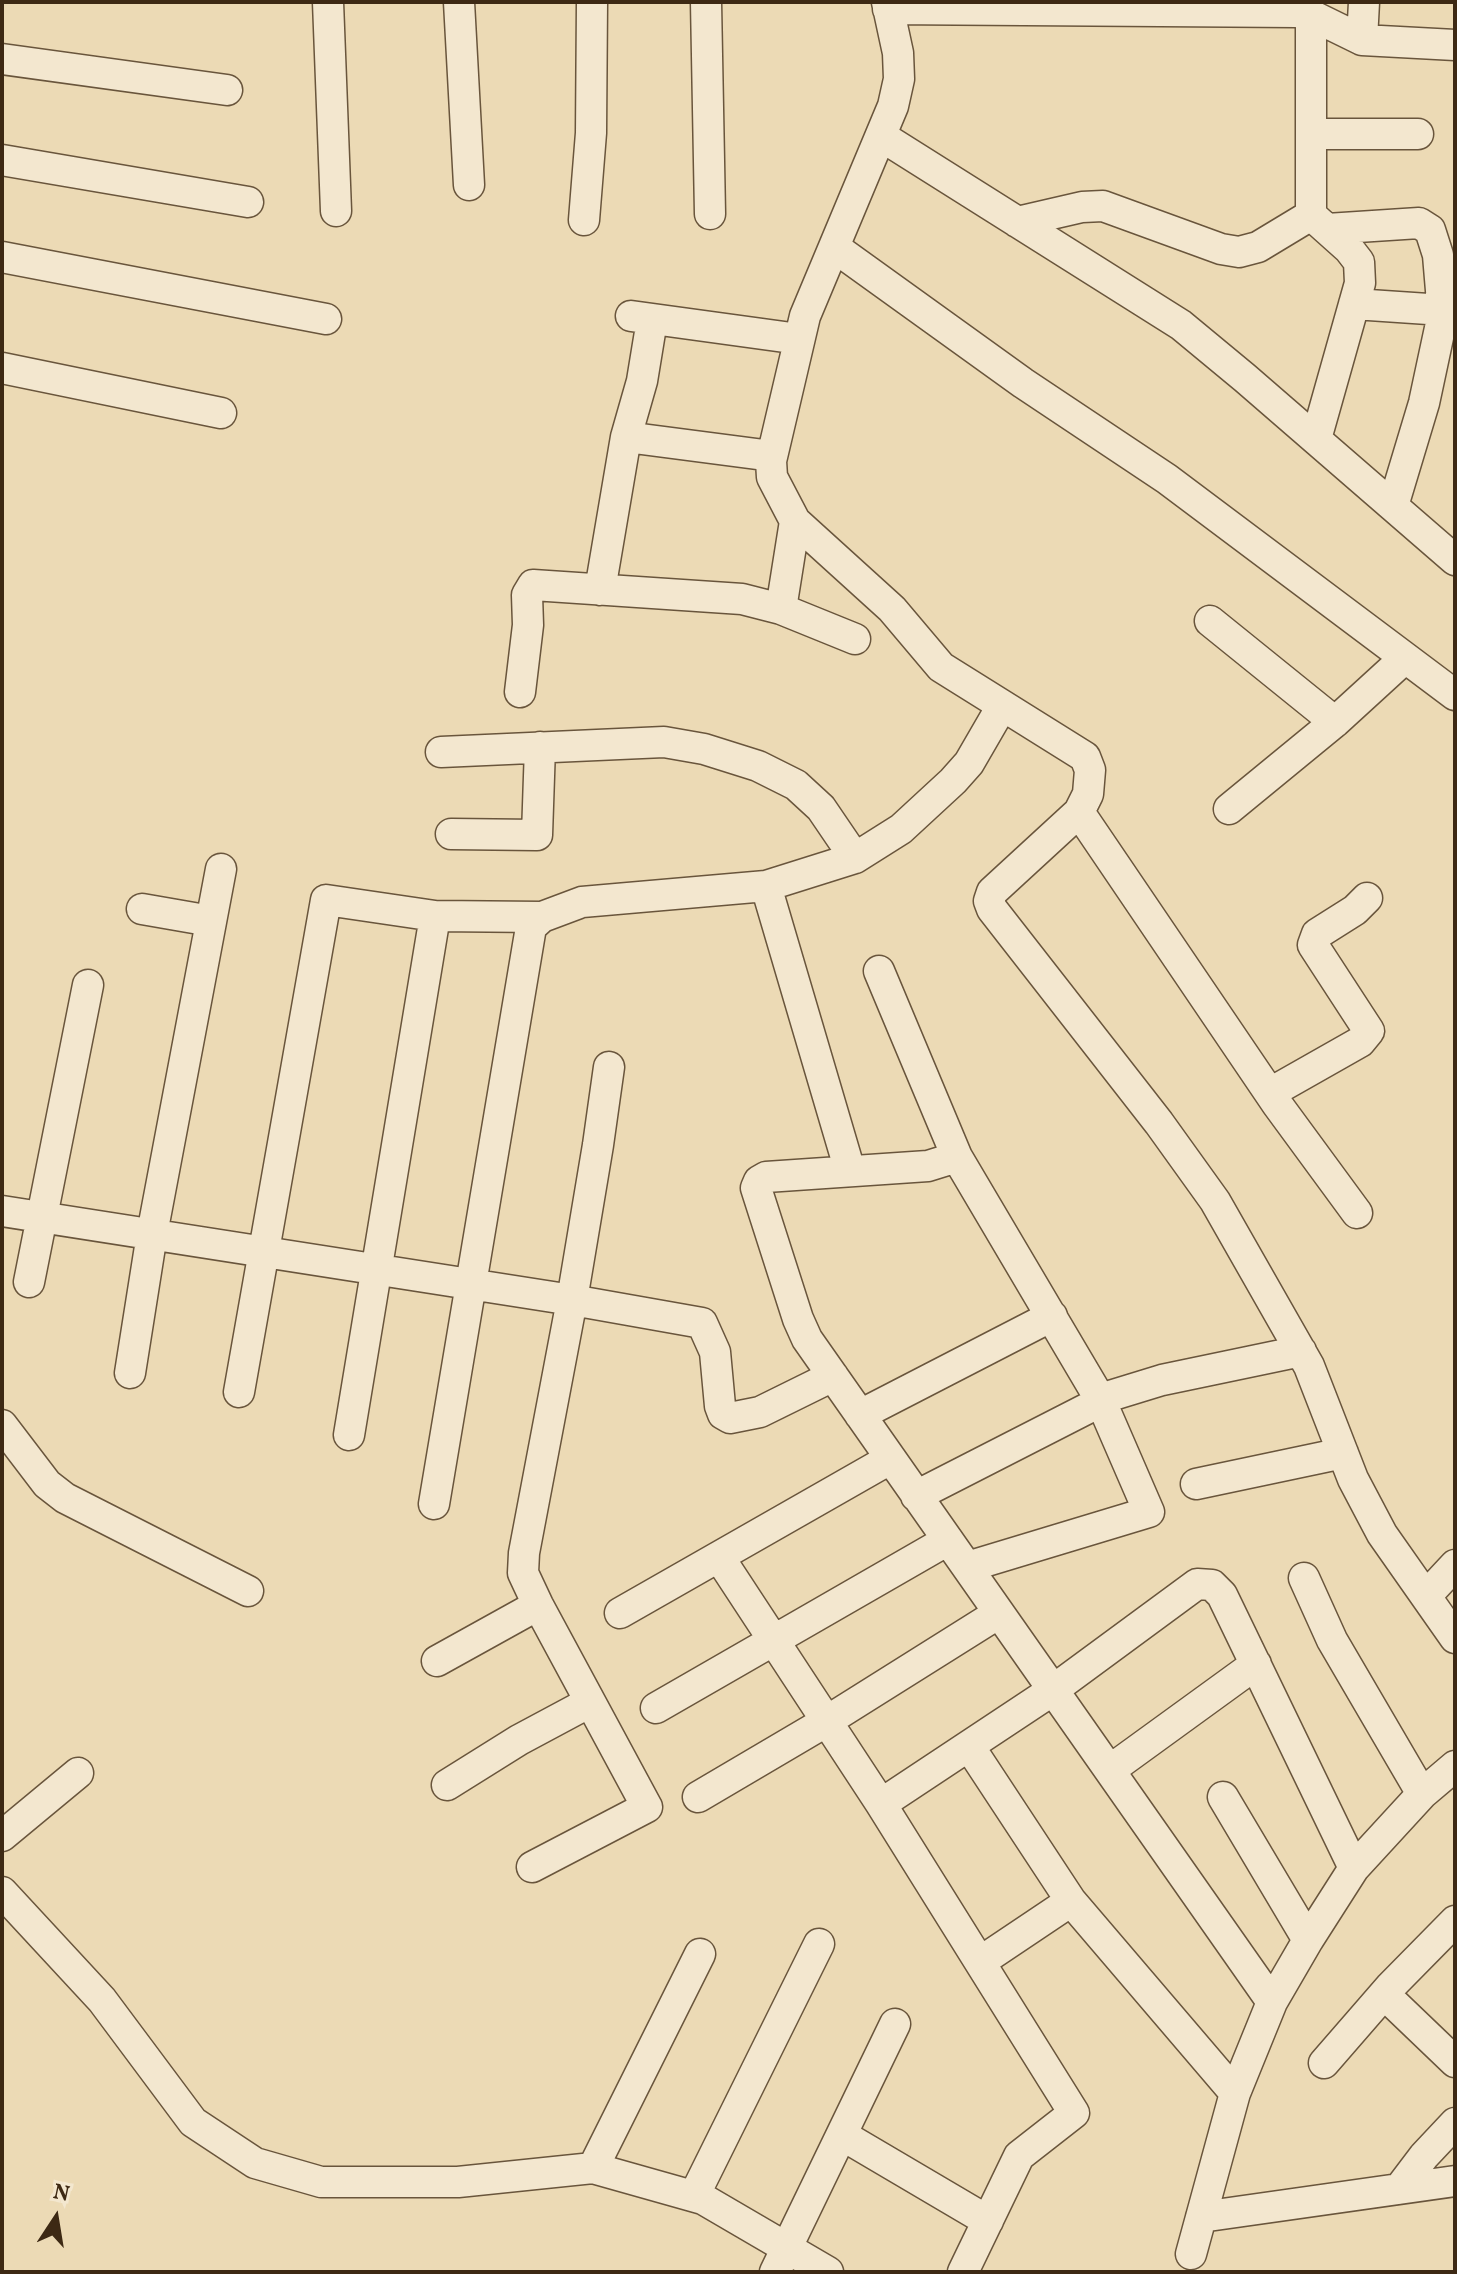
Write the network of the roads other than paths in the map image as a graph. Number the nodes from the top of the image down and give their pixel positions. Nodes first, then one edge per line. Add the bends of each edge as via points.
1 (328, 2) edge
2 (459, 2) edge
3 (592, 2) edge
4 (706, 2) edge
5 (1364, 2) edge
6 (888, 6) edge
7 (1208, 7) edge
8 (1311, 15) junction
9 (1362, 40) junction
10 (1455, 45) edge
11 (2, 59) edge
12 (227, 90) dead end
13 (1311, 134) junction
14 (1418, 134) dead end
15 (881, 136) junction
16 (2, 160) edge
17 (469, 185) dead end
18 (248, 202) dead end
19 (336, 211) dead end
20 (710, 214) dead end
21 (584, 220) dead end
22 (1017, 222) junction
23 (1319, 222) junction
24 (834, 247) junction
25 (2, 257) edge
26 (1354, 304) junction
27 (1443, 310) junction
28 (326, 319) dead end
29 (799, 339) junction
30 (2, 368) edge
31 (221, 413) dead end
32 (626, 437) junction
33 (1316, 439) junction
34 (772, 456) junction
35 (1393, 506) junction
36 (795, 521) junction
37 (1455, 560) edge
38 (600, 590) junction
39 (781, 609) junction
40 (1210, 621) dead end
41 (855, 639) dead end
42 (1405, 658) junction
43 (520, 692) dead end
44 (1455, 695) edge
45 (1002, 706) junction
46 (1335, 722) junction
47 (540, 747) junction
48 (441, 752) dead end
49 (1229, 809) dead end
50 (1079, 812) junction
51 (451, 834) dead end
52 (855, 858) junction
53 (221, 869) dead end
54 (766, 886) junction
55 (1367, 898) dead end
56 (142, 909) dead end
57 (435, 916) junction
58 (542, 917) junction
59 (211, 921) junction
60 (879, 971) dead end
61 (88, 985) dead end
62 (609, 1067) dead end
63 (1270, 1093) junction
64 (957, 1157) junction
65 (850, 1171) junction
66 (2, 1211) edge
67 (1357, 1213) dead end
68 (42, 1217) junction
69 (152, 1234) junction
70 (264, 1252) junction
71 (376, 1270) junction
72 (29, 1282) dead end
73 (470, 1284) junction
74 (572, 1300) junction
75 (1052, 1316) junction
76 (1301, 1351) junction
77 (130, 1373) dead end
78 (833, 1376) junction
79 (239, 1392) dead end
80 (1100, 1399) junction
81 (860, 1415) junction
82 (2, 1425) edge
83 (349, 1435) dead end
84 (1343, 1453) junction
85 (890, 1459) junction
86 (1196, 1484) dead end
87 (916, 1496) junction
88 (434, 1504) dead end
89 (948, 1540) junction
90 (719, 1557) junction
91 (1455, 1565) edge
92 (967, 1567) junction
93 (1304, 1578) dead end
94 (248, 1591) dead end
95 (1426, 1596) junction
96 (538, 1605) junction
97 (620, 1613) dead end
98 (999, 1613) junction
99 (1455, 1638) edge
100 (773, 1641) junction
101 (437, 1661) dead end
102 (1256, 1664) junction
103 (1053, 1690) junction
104 (590, 1702) junction
105 (656, 1708) dead end
106 (827, 1721) junction
107 (969, 1746) junction
108 (1455, 1766) edge
109 (1110, 1770) junction
110 (78, 1773) dead end
111 (447, 1785) dead end
112 (1422, 1794) junction
113 (698, 1797) dead end
114 (1223, 1797) dead end
115 (881, 1804) junction
116 (2, 1836) edge
117 (532, 1867) dead end
118 (1354, 1868) junction
119 (2, 1892) edge
120 (1071, 1901) junction
121 (1455, 1921) edge
122 (1308, 1940) junction
123 (819, 1944) dead end
124 (700, 1954) dead end
125 (980, 1962) junction
126 (1384, 1994) junction
127 (1272, 2002) junction
128 (895, 2024) dead end
129 (1455, 2062) edge
130 (1324, 2063) dead end
131 (1235, 2093) junction
132 (1455, 2123) edge
133 (842, 2135) junction
134 (593, 2168) junction
135 (1455, 2181) edge
136 (1399, 2189) junction
137 (694, 2196) junction
138 (1201, 2217) junction
139 (988, 2221) junction
140 (1191, 2254) dead end
141 (780, 2260) edge
142 (828, 2272) edge
143 (963, 2272) edge

1 - 19 street
2 - 17 street
3 - 21 street
4 - 20 street
5 - 9 street
6 - 7 street
6 - 15 street via 899,79
7 - 8 street
8 - 9 street
8 - 13 street
9 - 10 street
11 - 12 street
13 - 14 street
13 - 23 street
15 - 22 street
15 - 24 street
16 - 18 street
22 - 23 street via 1103,206 1239,252
22 - 33 street via 1181,325
23 - 26 street via 1359,262
23 - 27 street via 1419,223 1430,230
24 - 29 street
24 - 42 street via 1167,479
25 - 28 street
26 - 27 street
26 - 33 street
27 - 35 street via 1424,403
29 - 32 street via 642,318 642,381
29 - 34 street
30 - 31 street
32 - 34 street
32 - 38 street
33 - 35 street
34 - 36 street via 772,477
35 - 37 street
36 - 39 street
36 - 45 street via 892,609 941,667
38 - 39 street via 742,599
38 - 43 street via 533,585 527,595
39 - 41 street
40 - 46 street
42 - 44 street
42 - 46 street
45 - 50 street via 1085,757 1088,794
45 - 52 street via 953,781 901,829
46 - 49 street
47 - 48 street
47 - 51 street via 537,835
47 - 52 street via 664,742 758,766 796,785 821,808
50 - 63 street
50 - 76 street via 992,892 992,909 1215,1201
52 - 54 street
53 - 59 street
54 - 58 street via 582,902
54 - 65 street
55 - 63 street via 1317,934 1313,945 1369,1031 1360,1042
56 - 59 street
57 - 58 street
57 - 70 street via 326,900
57 - 71 street
58 - 73 street via 531,927
59 - 69 street
60 - 64 street
61 - 68 street
62 - 74 street
63 - 67 street
64 - 65 street via 928,1166
64 - 75 street
65 - 78 street via 766,1177 756,1188 798,1319
66 - 68 street
68 - 69 street
68 - 72 street
69 - 70 street
69 - 77 street
70 - 71 street
70 - 79 street
71 - 73 street
71 - 83 street
73 - 74 street
73 - 88 street
74 - 78 street via 702,1323 715,1352 720,1406 730,1418 760,1412
74 - 96 street via 524,1553 523,1573
75 - 80 street
75 - 81 street
76 - 80 street via 1162,1380
76 - 84 street
78 - 81 street
80 - 87 street
80 - 92 street via 1149,1512
81 - 85 street
82 - 94 street via 47,1484 65,1498
84 - 86 street
84 - 95 street via 1382,1534
85 - 87 street
85 - 90 street
87 - 89 street
89 - 92 street
89 - 100 street
90 - 97 street
90 - 100 street
91 - 95 street
92 - 98 street
93 - 112 street via 1332,1640
95 - 99 street
96 - 101 street
96 - 104 street
98 - 103 street
98 - 106 street
100 - 105 street
100 - 106 street
102 - 103 street via 1222,1595 1212,1585 1197,1584
102 - 109 street
102 - 118 street
103 - 107 street
103 - 109 street
104 - 111 street
104 - 117 street via 647,1807
106 - 113 street
106 - 115 street
107 - 115 street
107 - 120 street
108 - 112 street
109 - 127 street
110 - 116 street
112 - 118 street
114 - 122 street
115 - 125 street
118 - 122 street
119 - 134 street via 102,2000 193,2122 255,2163 321,2182 458,2182
120 - 125 street
120 - 131 street
121 - 126 street
122 - 127 street
123 - 137 street
124 - 134 street
125 - 139 street via 1074,2113 1019,2156
126 - 129 street
126 - 130 street
127 - 131 street
128 - 133 street
131 - 138 street
132 - 136 street
133 - 139 street
133 - 141 street
134 - 137 street
135 - 136 street
136 - 138 street
137 - 141 street
138 - 140 street
139 - 143 street
141 - 142 street

